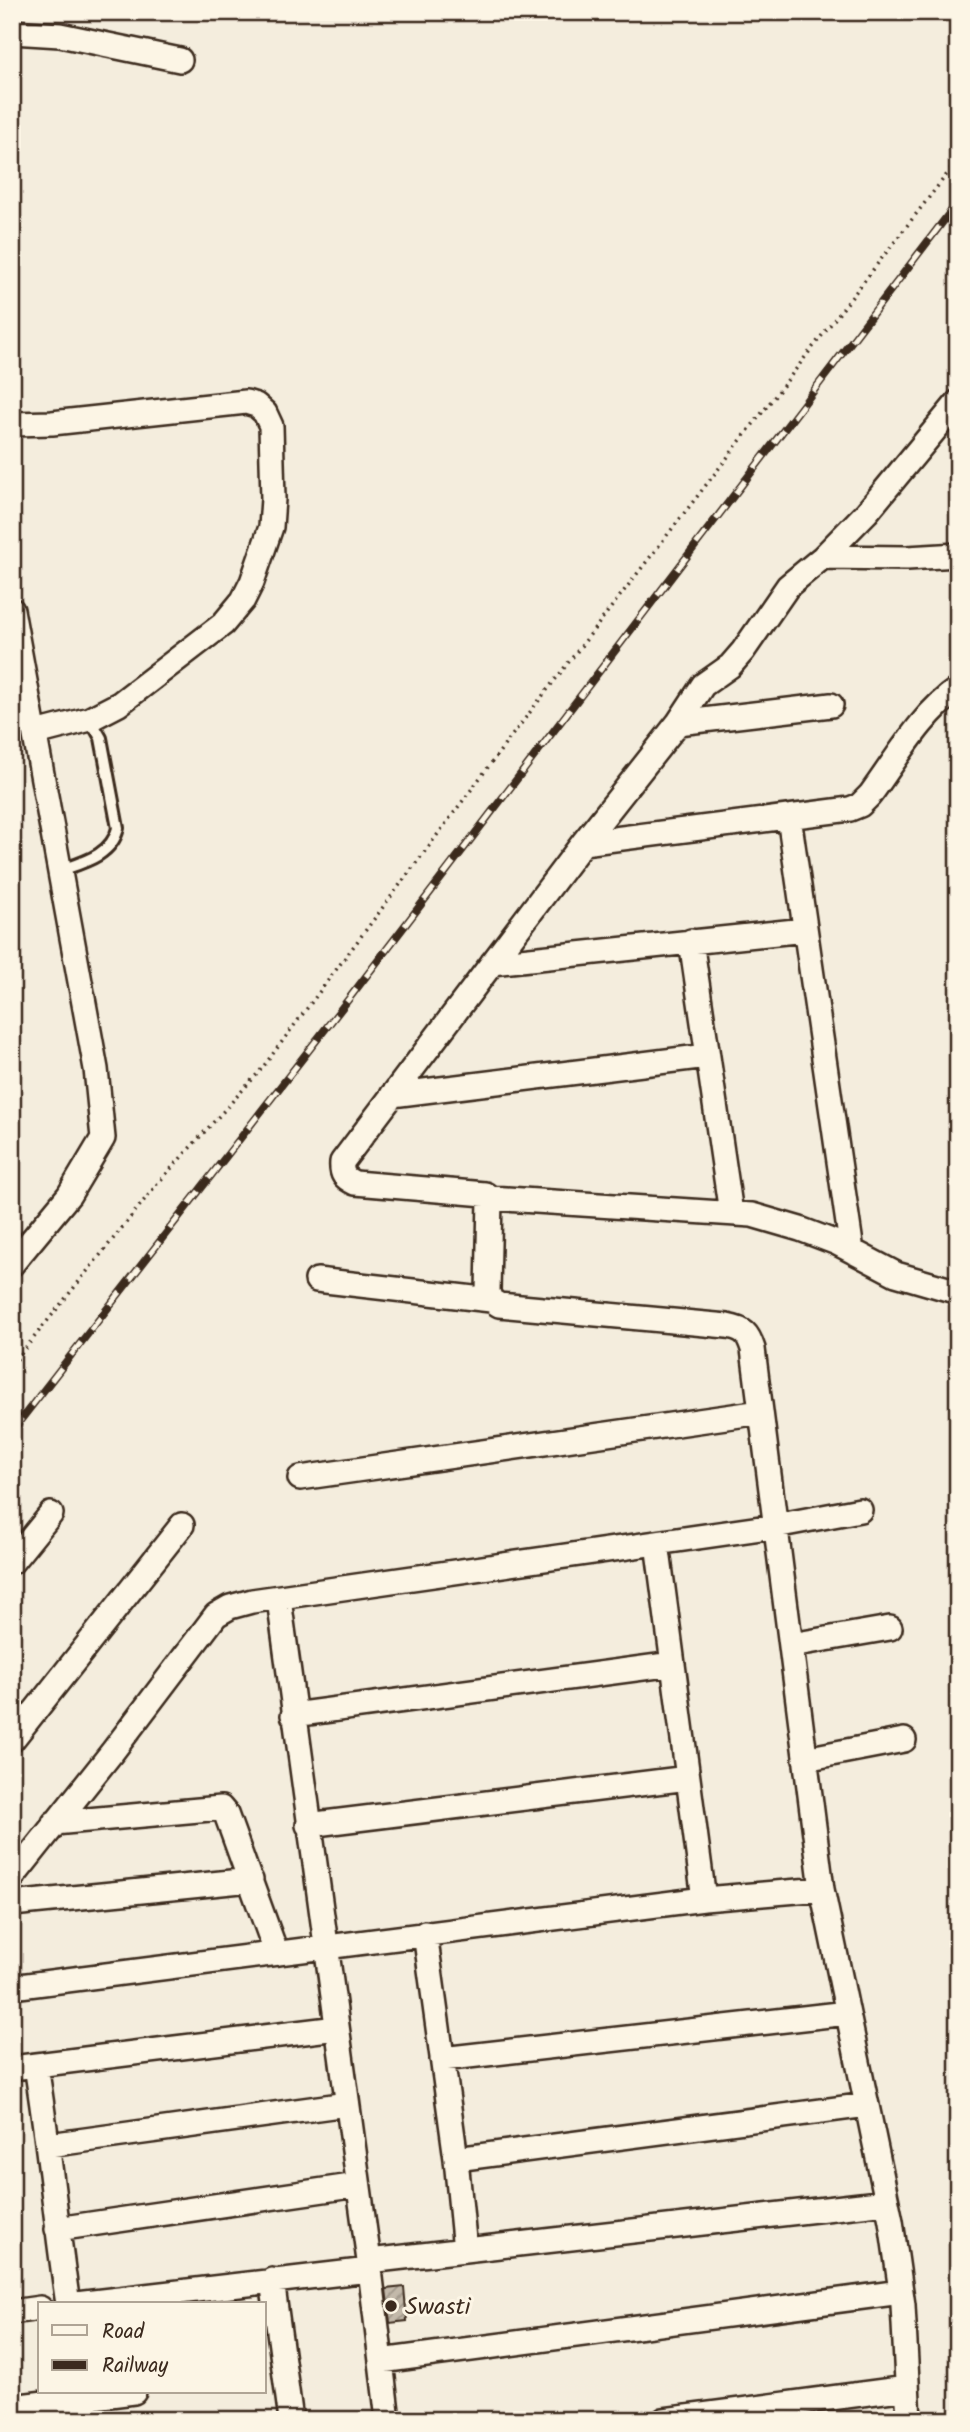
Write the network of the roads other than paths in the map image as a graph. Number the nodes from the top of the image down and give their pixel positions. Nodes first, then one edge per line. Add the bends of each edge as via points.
1 (12, 33) edge
2 (180, 60) dead end
3 (958, 402) edge
4 (12, 424) edge
5 (958, 555) edge
6 (823, 557) junction
7 (12, 610) edge
8 (958, 689) edge
9 (831, 705) dead end
10 (90, 719) junction
11 (678, 723) junction
12 (36, 733) junction
13 (789, 817) junction
14 (583, 843) junction
15 (61, 870) junction
16 (805, 930) junction
17 (691, 941) junction
18 (492, 963) junction
19 (707, 1056) junction
20 (392, 1095) junction
21 (490, 1198) junction
22 (731, 1213) junction
23 (852, 1251) junction
24 (12, 1264) edge
25 (317, 1280) dead end
26 (958, 1292) edge
27 (491, 1300) junction
28 (761, 1412) junction
29 (300, 1478) dead end
30 (860, 1510) dead end
31 (51, 1514) dead end
32 (182, 1525) dead end
33 (775, 1526) junction
34 (657, 1543) junction
35 (12, 1562) edge
36 (278, 1599) junction
37 (890, 1628) dead end
38 (791, 1645) junction
39 (673, 1664) junction
40 (293, 1715) junction
41 (12, 1740) edge
42 (904, 1740) dead end
43 (806, 1759) junction
44 (688, 1778) junction
45 (54, 1823) junction
46 (308, 1825) junction
47 (12, 1878) edge
48 (251, 1880) junction
49 (822, 1889) junction
50 (704, 1899) junction
51 (12, 1904) edge
52 (425, 1933) junction
53 (325, 1946) junction
54 (276, 1952) junction
55 (12, 1987) edge
56 (848, 2013) junction
57 (337, 2028) junction
58 (442, 2059) junction
59 (36, 2066) junction
60 (12, 2068) edge
61 (347, 2104) junction
62 (867, 2105) junction
63 (49, 2145) junction
64 (456, 2159) junction
65 (358, 2185) junction
66 (887, 2202) junction
67 (57, 2229) junction
68 (465, 2250) junction
69 (369, 2265) junction
70 (272, 2280) junction
71 (901, 2292) junction
72 (68, 2302) edge
73 (92, 2302) edge
74 (38, 2308) edge
75 (12, 2312) edge
76 (380, 2361) junction
77 (274, 2374) edge
78 (907, 2388) junction
79 (118, 2394) edge
80 (12, 2407) edge
81 (291, 2420) edge
82 (388, 2420) edge
83 (664, 2420) edge
84 (909, 2420) edge

1 - 2 street via 60,35
3 - 6 street via 867,512
4 - 10 street via 246,402 256,405 271,426 271,527 243,600 223,624 118,704
5 - 6 street
6 - 11 street via 788,586 743,651 703,685
7 - 12 street
8 - 13 street via 930,714 860,805
9 - 11 street
10 - 12 street
10 - 15 lane via 101,738 118,828 116,839 90,860
11 - 14 street
12 - 15 street
13 - 14 street
13 - 16 street
14 - 18 street
15 - 24 street via 96,1069 103,1138 69,1195
16 - 17 street
16 - 23 street
17 - 18 street
17 - 19 street
18 - 20 street
19 - 20 street
19 - 22 street
20 - 21 street via 342,1162 346,1178 355,1183
21 - 22 street
21 - 27 street
22 - 23 street via 800,1229
23 - 26 street via 896,1274
25 - 27 street
27 - 28 street via 499,1305 741,1328 749,1334 753,1349
28 - 29 street
28 - 33 street
30 - 33 street
31 - 35 street
32 - 41 street
33 - 34 street
33 - 38 street
34 - 36 street
34 - 39 street
36 - 40 street
36 - 45 street via 252,1601 216,1615
37 - 38 street
38 - 43 street
39 - 40 street
39 - 44 street
40 - 46 street
42 - 43 street
43 - 49 street
44 - 46 street
44 - 50 street
45 - 47 street
45 - 48 street via 221,1808
46 - 53 street
48 - 51 street
48 - 54 street
49 - 50 street
49 - 56 street
50 - 52 street
52 - 53 street
52 - 58 street
53 - 54 street
53 - 57 street
54 - 55 street
56 - 58 street
56 - 62 street
57 - 59 street
57 - 61 street
58 - 64 street
59 - 60 street
59 - 63 street
61 - 63 street
61 - 65 street
62 - 64 street
62 - 66 street
63 - 67 street
64 - 68 street
65 - 67 street
65 - 69 street
66 - 68 street
66 - 71 street
67 - 72 street
68 - 69 street
69 - 70 street
69 - 76 street
70 - 73 street
70 - 77 street
71 - 76 street
71 - 78 street
74 - 75 street
76 - 82 street
77 - 81 street
78 - 83 street
78 - 84 street
79 - 80 street

